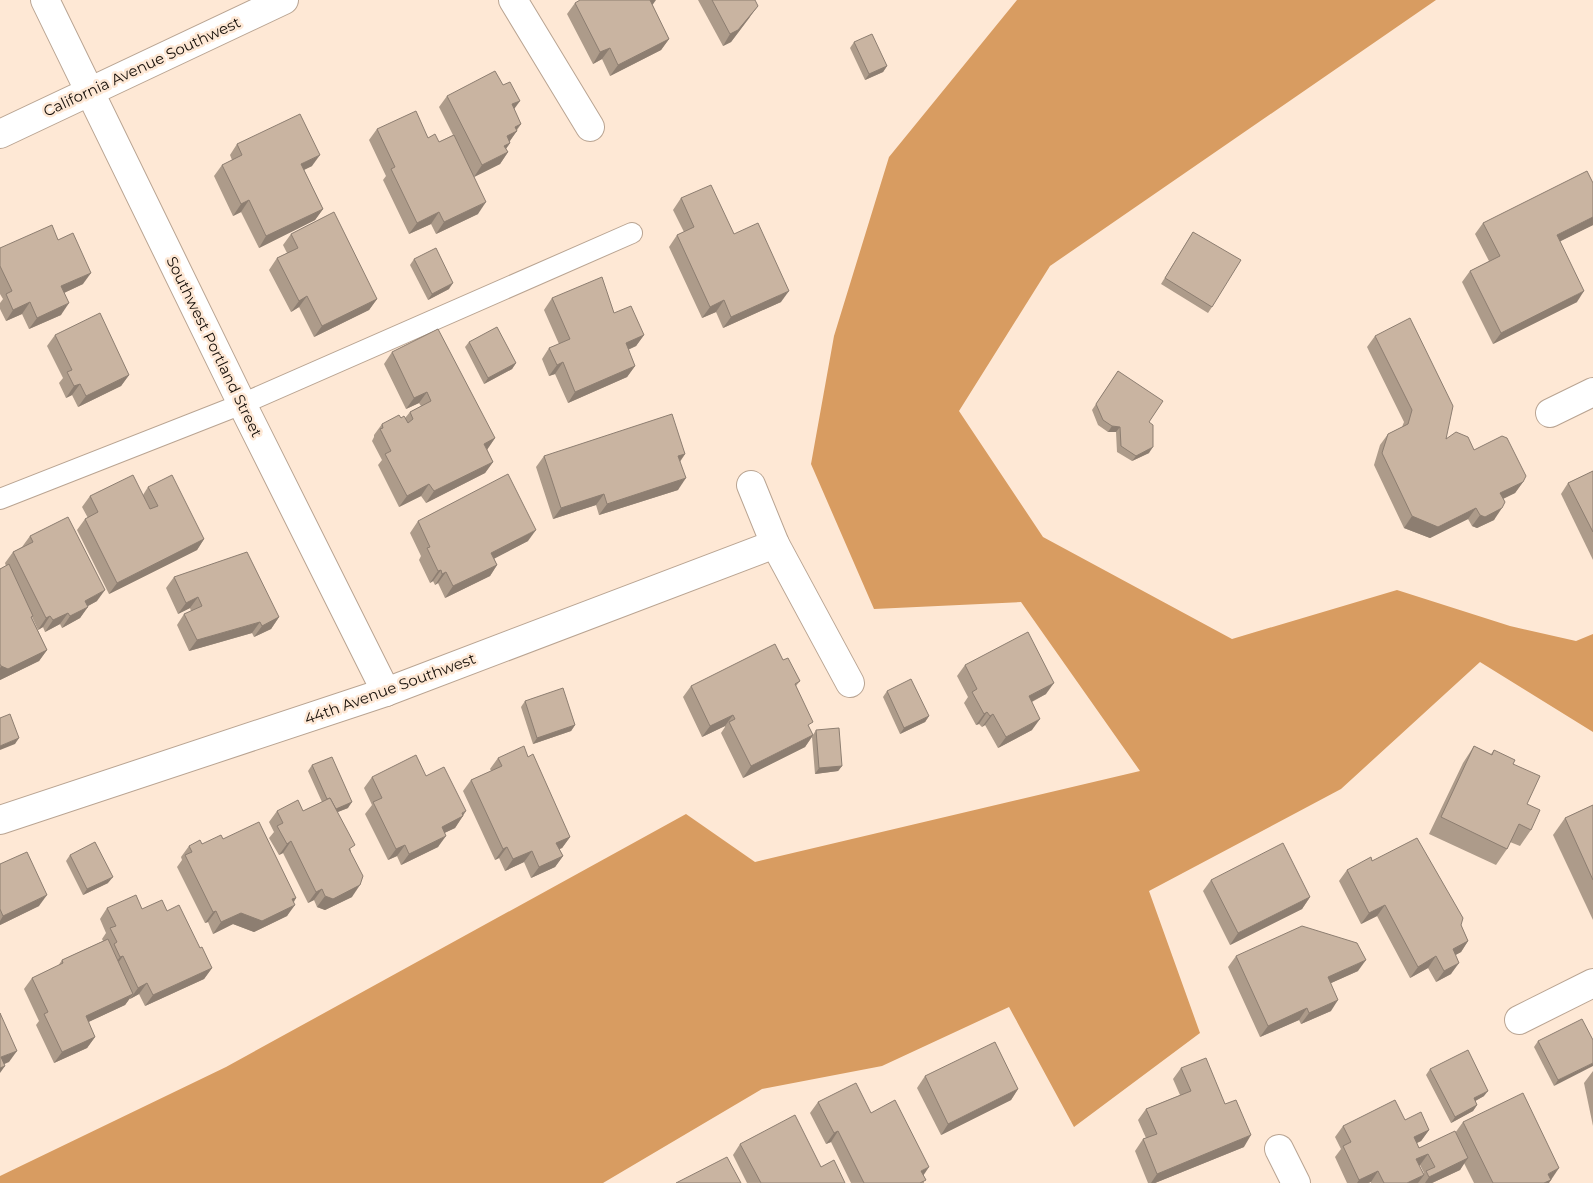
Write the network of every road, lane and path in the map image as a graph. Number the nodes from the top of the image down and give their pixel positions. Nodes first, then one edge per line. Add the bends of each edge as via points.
1 (45, 0) edge
2 (284, 0) edge
3 (513, 0) edge
4 (89, 92) junction
5 (590, 127) dead end
6 (0, 134) edge
7 (632, 233) dead end
8 (1593, 392) edge
9 (242, 404) junction
10 (1550, 412) dead end
11 (751, 485) dead end
12 (0, 499) edge
13 (775, 544) junction
14 (850, 684) dead end
15 (386, 692) junction
16 (0, 820) edge
17 (1593, 983) edge
18 (1520, 1020) dead end
19 (1279, 1150) dead end
20 (1296, 1183) edge

1 - 4 street, Southwest Portland Street
2 - 4 street, California Avenue Southwest
3 - 5 street
4 - 6 street, California Avenue Southwest
4 - 9 street, Southwest Portland Street
7 - 9 lane
8 - 10 street
9 - 12 lane
9 - 15 street, Southwest Portland Street
11 - 13 street
13 - 14 street
13 - 15 street, 44th Avenue Southwest
15 - 16 street, 44th Avenue Southwest
17 - 18 street
19 - 20 street

